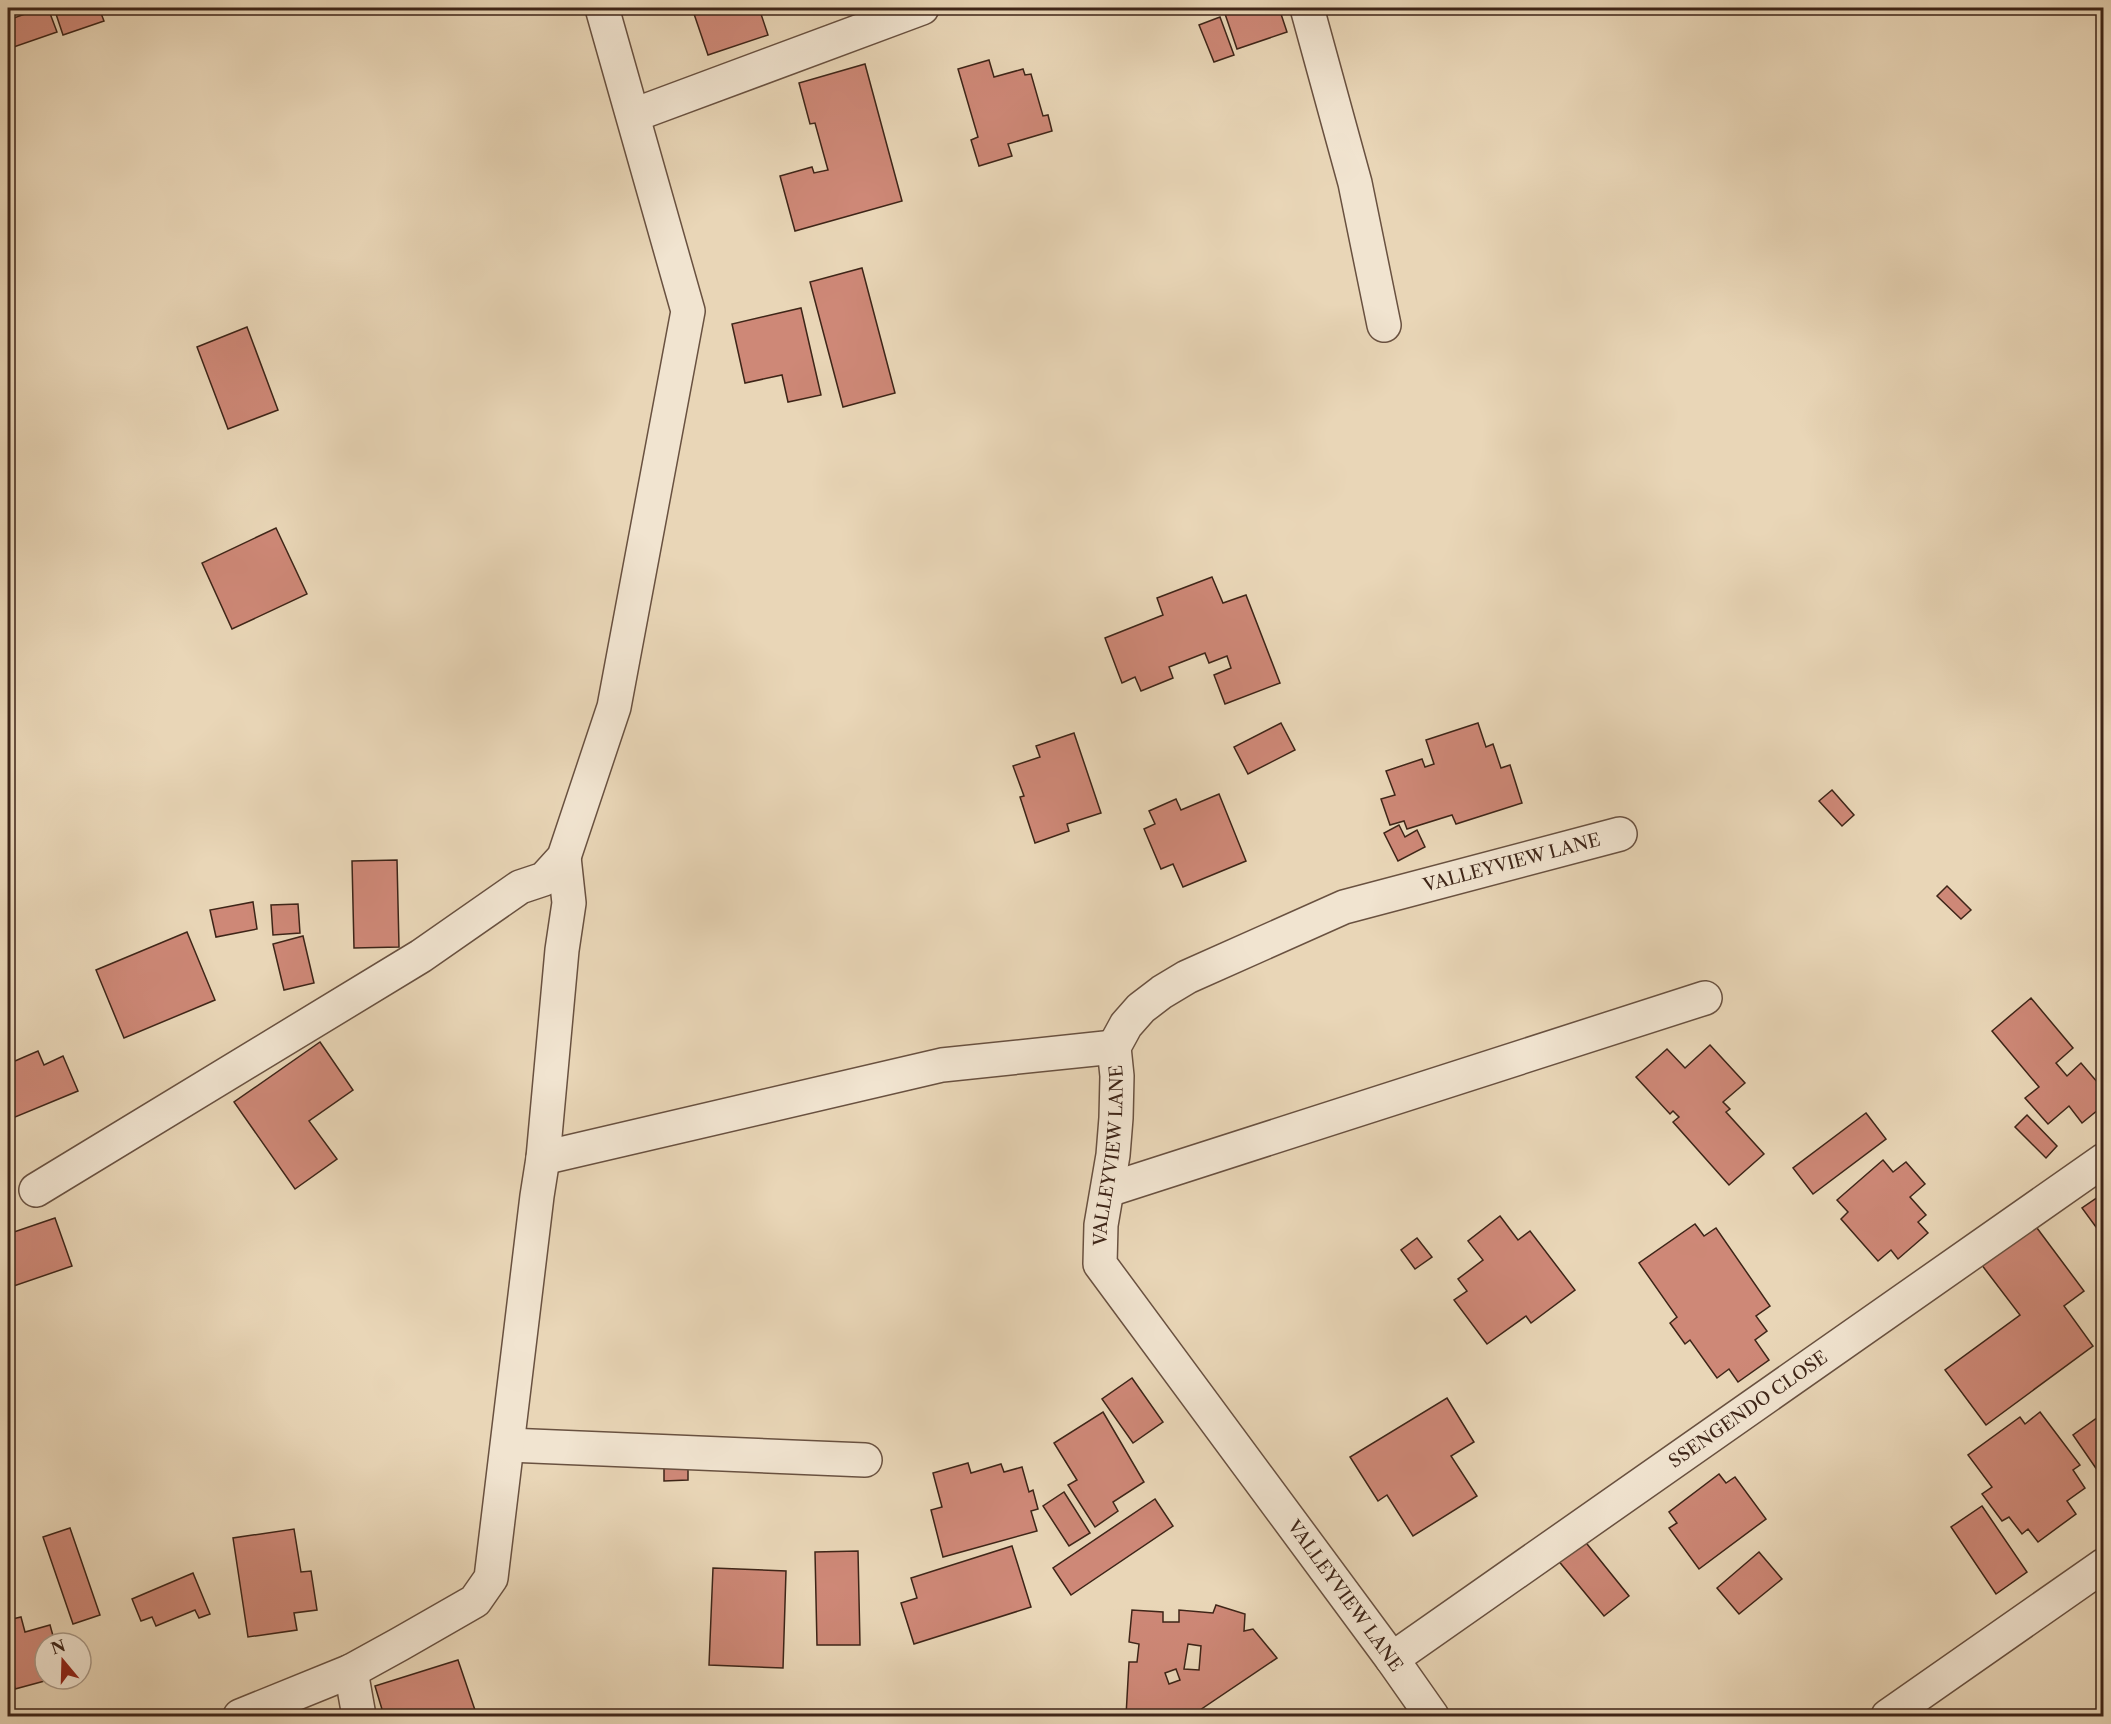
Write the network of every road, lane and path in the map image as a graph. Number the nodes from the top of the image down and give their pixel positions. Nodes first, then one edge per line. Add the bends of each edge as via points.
1 (602, 8) edge
2 (922, 8) edge
3 (1308, 8) edge
4 (634, 115) junction
5 (1383, 325) dead end
6 (1620, 834) dead end
7 (564, 857) junction
8 (1705, 998) dead end
9 (1114, 1047) junction
10 (543, 1158) junction
11 (2103, 1160) edge
12 (36, 1190) dead end
13 (1108, 1190) junction
14 (508, 1445) junction
15 (865, 1460) dead end
16 (2103, 1565) edge
17 (1392, 1659) junction
18 (351, 1671) junction
19 (240, 1716) edge
20 (359, 1716) edge
21 (1432, 1716) edge
22 (1888, 1716) edge

1 - 4 street
2 - 4 street
3 - 5 street via 1356,183
4 - 7 street via 688,311 614,707
6 - 9 street, VALLEYVIEW LANE via 1344,908 1187,977 1162,992 1133,1017
7 - 10 street via 568,903
7 - 12 street via 544,879 520,887 421,956
8 - 13 street
9 - 10 street via 942,1065
9 - 13 street, VALLEYVIEW LANE via 1116,1118
10 - 14 street
11 - 17 street, SSENGENDO CLOSE
13 - 17 street, VALLEYVIEW LANE via 1101,1226 1100,1264
14 - 15 street
14 - 18 street via 491,1578 475,1601
16 - 22 street
17 - 21 street, VALLEYVIEW LANE
18 - 19 street
18 - 20 street

